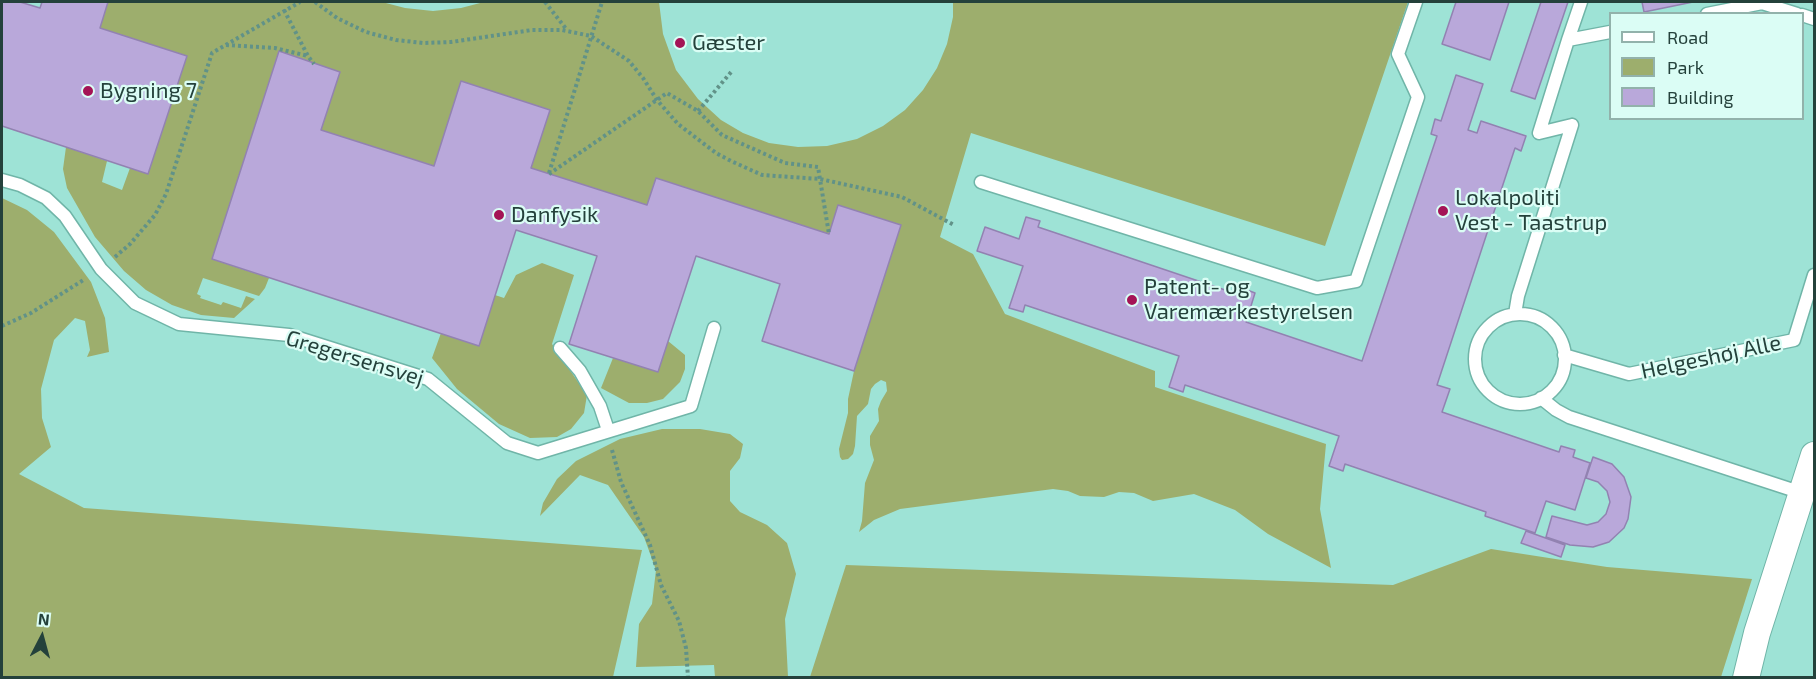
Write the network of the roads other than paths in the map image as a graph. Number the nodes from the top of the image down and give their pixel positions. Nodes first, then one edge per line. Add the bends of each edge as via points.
1 (1416, 2) edge
2 (1581, 2) edge
3 (1717, 12) edge
4 (1791, 12) edge
5 (1609, 32) edge
6 (1568, 40) junction
7 (2, 180) edge
8 (981, 182) dead end
9 (1815, 276) edge
10 (1515, 314) junction
11 (714, 328) dead end
12 (560, 348) dead end
13 (1564, 355) junction
14 (1541, 398) junction
15 (608, 430) junction
16 (1815, 455) edge
17 (1802, 493) junction
18 (1746, 678) edge

1 - 8 lane via 1398,54 1418,97 1356,282 1317,288
2 - 6 lane
3 - 4 lane via 1762,3
5 - 6 lane
6 - 10 lane via 1539,133 1572,125 1519,290
7 - 15 lane, Gregersensvej via 46,198 65,216 101,269 135,303 179,324 289,334 428,379 507,443 538,453
9 - 13 lane, Helgeshøj Alle via 1794,340 1629,374
10 - 13 lane via 1532,316 1552,327
10 - 14 lane via 1498,320 1485,331 1477,346 1476,369 1484,385 1502,399 1519,404
11 - 15 lane, Gregersensvej via 691,406
12 - 15 lane via 580,371 600,406
13 - 14 lane via 1558,382
14 - 17 lane via 1569,417
16 - 17 street
17 - 18 street

